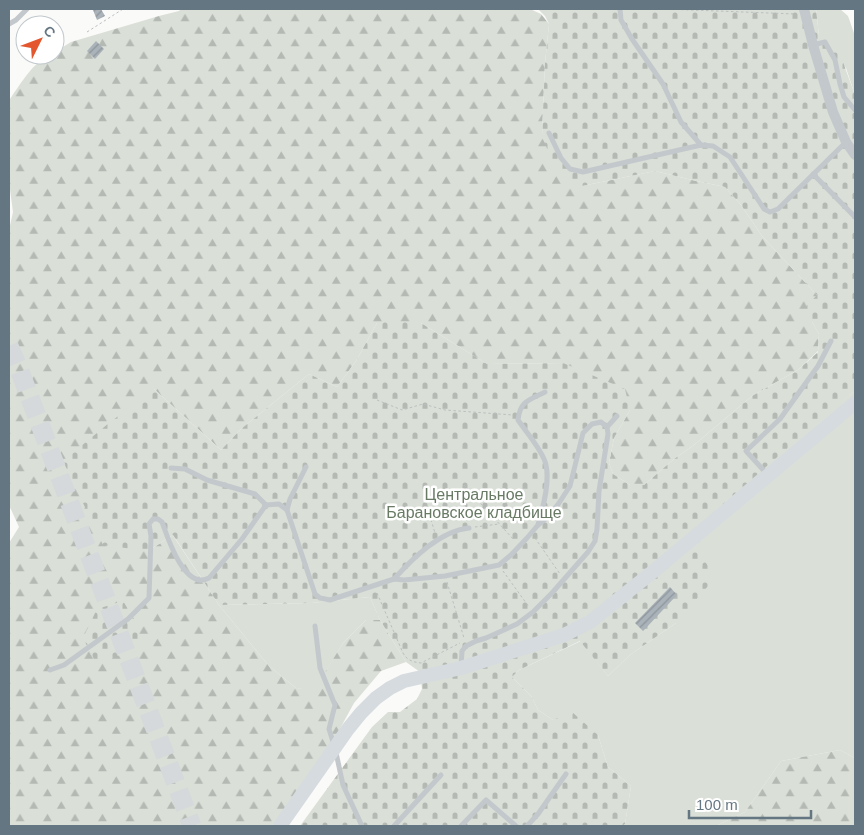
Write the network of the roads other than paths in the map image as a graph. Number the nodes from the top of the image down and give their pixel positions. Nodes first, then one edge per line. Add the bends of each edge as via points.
1 (27, 9) edge
2 (620, 9) edge
3 (804, 12) edge
4 (9, 24) edge
5 (813, 45) junction
6 (855, 110) edge
7 (549, 133) dead end
8 (846, 142) junction
9 (701, 146) junction
10 (855, 155) edge
11 (813, 174) junction
12 (855, 217) edge
13 (831, 341) dead end
14 (545, 392) dead end
15 (855, 403) edge
16 (617, 416) dead end
17 (607, 427) junction
18 (306, 467) dead end
19 (171, 468) dead end
20 (769, 476) junction
21 (266, 505) junction
22 (287, 510) junction
23 (538, 525) junction
24 (469, 528) road end
25 (394, 579) junction
26 (316, 626) dead end
27 (461, 668) junction
28 (50, 670) dead end
29 (335, 748) junction
30 (566, 774) dead end
31 (441, 775) dead end
32 (283, 824) edge
33 (362, 826) edge
34 (394, 826) edge
35 (461, 826) edge
36 (516, 826) edge
37 (527, 826) edge

1 - 4 lane
2 - 9 lane via 621,20 663,84 681,122
3 - 5 street
5 - 6 lane via 825,42 835,60 844,97
5 - 8 street via 833,112
7 - 9 lane via 570,169 583,172
8 - 10 street
8 - 11 lane
9 - 11 lane via 713,146 730,157 764,209 770,212 778,209
11 - 12 lane
13 - 20 lane via 818,366 780,419 746,451
14 - 23 lane via 526,402 518,415 518,420 545,461 547,476
15 - 20 street
16 - 17 lane
17 - 23 lane via 601,422 592,424 583,433 570,486 560,503
17 - 27 lane via 595,541 533,612 518,624 466,646 462,651
18 - 22 lane
19 - 21 lane via 185,469 207,480 255,494
20 - 27 street via 590,622 564,635
21 - 22 lane via 279,504
21 - 28 lane via 242,539 205,580 196,580 180,564 162,522 153,519 149,524 152,536 149,598 128,619 64,665
22 - 25 lane via 315,594 320,598 330,600
23 - 25 lane via 499,565 445,576
24 - 25 lane via 438,539
26 - 29 lane via 320,668 335,705 329,729
27 - 29 street via 390,688 361,713
29 - 32 street
29 - 33 lane via 343,785
30 - 37 lane
31 - 34 lane
35 - 36 lane via 486,800

